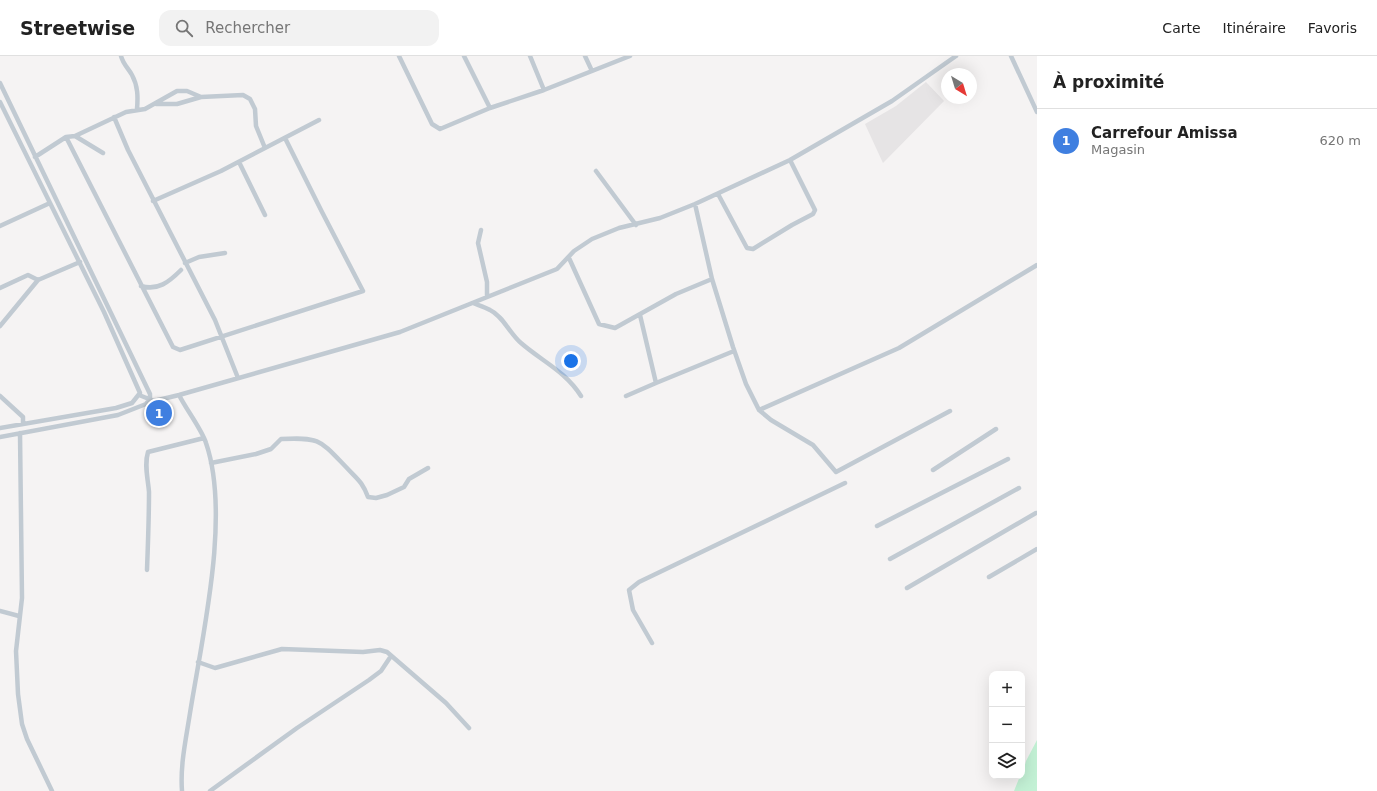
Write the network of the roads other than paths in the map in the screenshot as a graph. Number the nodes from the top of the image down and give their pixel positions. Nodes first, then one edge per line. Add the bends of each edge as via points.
1 (121, 56) edge
2 (399, 56) edge
3 (464, 56) edge
4 (530, 56) edge
5 (585, 56) edge
6 (630, 56) edge
7 (956, 56) edge
8 (1010, 56) edge
9 (592, 71) junction
10 (0, 84) edge
11 (544, 90) junction
12 (201, 97) junction
13 (0, 102) edge
14 (155, 104) junction
15 (490, 108) junction
16 (137, 109) junction
17 (1037, 112) edge
18 (114, 117) junction
19 (319, 120) dead end
20 (75, 136) junction
21 (66, 137) junction
22 (285, 138) junction
23 (265, 148) junction
24 (103, 153) dead end
25 (36, 157) junction
26 (790, 160) junction
27 (239, 162) junction
28 (596, 170) dead end
29 (718, 194) junction
30 (153, 201) junction
31 (50, 202) junction
32 (694, 204) junction
33 (265, 215) dead end
34 (636, 225) junction
35 (0, 226) edge
36 (481, 230) dead end
37 (225, 253) dead end
38 (569, 258) junction
39 (80, 262) junction
40 (185, 263) junction
41 (1037, 265) edge
42 (181, 270) dead end
43 (712, 279) junction
44 (38, 280) junction
45 (141, 286) junction
46 (0, 288) edge
47 (488, 297) junction
48 (472, 303) junction
49 (640, 315) junction
50 (0, 326) edge
51 (222, 335) junction
52 (734, 351) junction
53 (238, 378) junction
54 (656, 383) junction
55 (139, 395) junction
56 (179, 395) junction
57 (0, 396) edge
58 (581, 396) dead end
59 (626, 396) dead end
60 (150, 399) junction
61 (759, 410) junction
62 (950, 411) dead end
63 (23, 424) junction
64 (0, 428) edge
65 (996, 429) dead end
66 (20, 433) junction
67 (0, 437) edge
68 (204, 438) junction
69 (1008, 459) dead end
70 (211, 463) junction
71 (428, 468) dead end
72 (933, 470) dead end
73 (845, 483) dead end
74 (1019, 488) dead end
75 (1036, 513) dead end
76 (877, 526) dead end
77 (1037, 549) edge
78 (890, 559) dead end
79 (147, 570) dead end
80 (989, 577) dead end
81 (907, 588) dead end
82 (0, 611) edge
83 (19, 616) junction
84 (652, 643) dead end
85 (391, 656) junction
86 (198, 662) junction
87 (469, 728) dead end
88 (52, 791) edge
89 (182, 791) edge
90 (210, 791) edge

1 - 16 street via 122,62 135,81
2 - 15 street via 435,127 440,129
3 - 15 street
4 - 11 street
5 - 9 street
6 - 9 street
7 - 26 street via 892,101
8 - 17 street
9 - 11 street
10 - 25 street
11 - 15 street
12 - 14 street via 177,104
12 - 14 street via 187,91 177,91
12 - 23 street via 243,96 250,99 255,109 256,126
13 - 31 street
14 - 16 street via 145,109
16 - 18 street
18 - 20 street
18 - 30 street
19 - 22 street
20 - 21 street
20 - 24 street
21 - 25 street
21 - 45 street
22 - 23 street
22 - 51 street via 363,291
23 - 27 street
25 - 60 street via 148,389
26 - 29 street
26 - 29 street via 815,210 753,249 747,248
27 - 30 street
27 - 33 street
28 - 34 street
29 - 32 street
30 - 40 street
31 - 35 street
31 - 39 street
32 - 34 street
32 - 43 street
34 - 38 street via 619,228 592,239 574,251
36 - 47 street via 478,243
37 - 40 street via 199,257
38 - 47 street via 557,269
38 - 49 street via 599,324 615,328
39 - 44 street
39 - 55 street via 139,388
40 - 51 street
41 - 61 street via 899,348
42 - 45 street via 169,282 156,288
43 - 49 street via 676,294
43 - 52 street
44 - 46 street via 28,275
44 - 50 street
45 - 51 street via 176,350
47 - 48 street
48 - 53 street via 400,332
48 - 58 street via 491,310 521,344 559,370 574,384
49 - 54 street
51 - 53 street
52 - 54 street
52 - 61 street
53 - 56 street
54 - 59 street
55 - 60 street
55 - 63 street via 132,403 116,408
56 - 60 street via 154,401
56 - 68 street
57 - 63 street via 23,417
60 - 66 street via 142,406 118,415
61 - 62 street via 813,445 836,472
63 - 64 street
65 - 72 street
66 - 67 street
66 - 83 street via 22,591
68 - 70 street
68 - 79 street via 148,452
69 - 76 street
70 - 71 street via 271,449 281,439 310,438 326,445 362,483 368,497 376,498 404,488 409,479
70 - 86 street via 214,485 214,536 211,581
73 - 84 street via 639,582 629,590 632,610
74 - 78 street
75 - 81 street
77 - 80 street
82 - 83 street
83 - 88 street via 16,651 21,717 27,739
85 - 86 street via 380,650 356,652 282,649 216,668
85 - 87 street via 446,703
85 - 90 street via 381,671 369,680
86 - 89 street via 184,754

